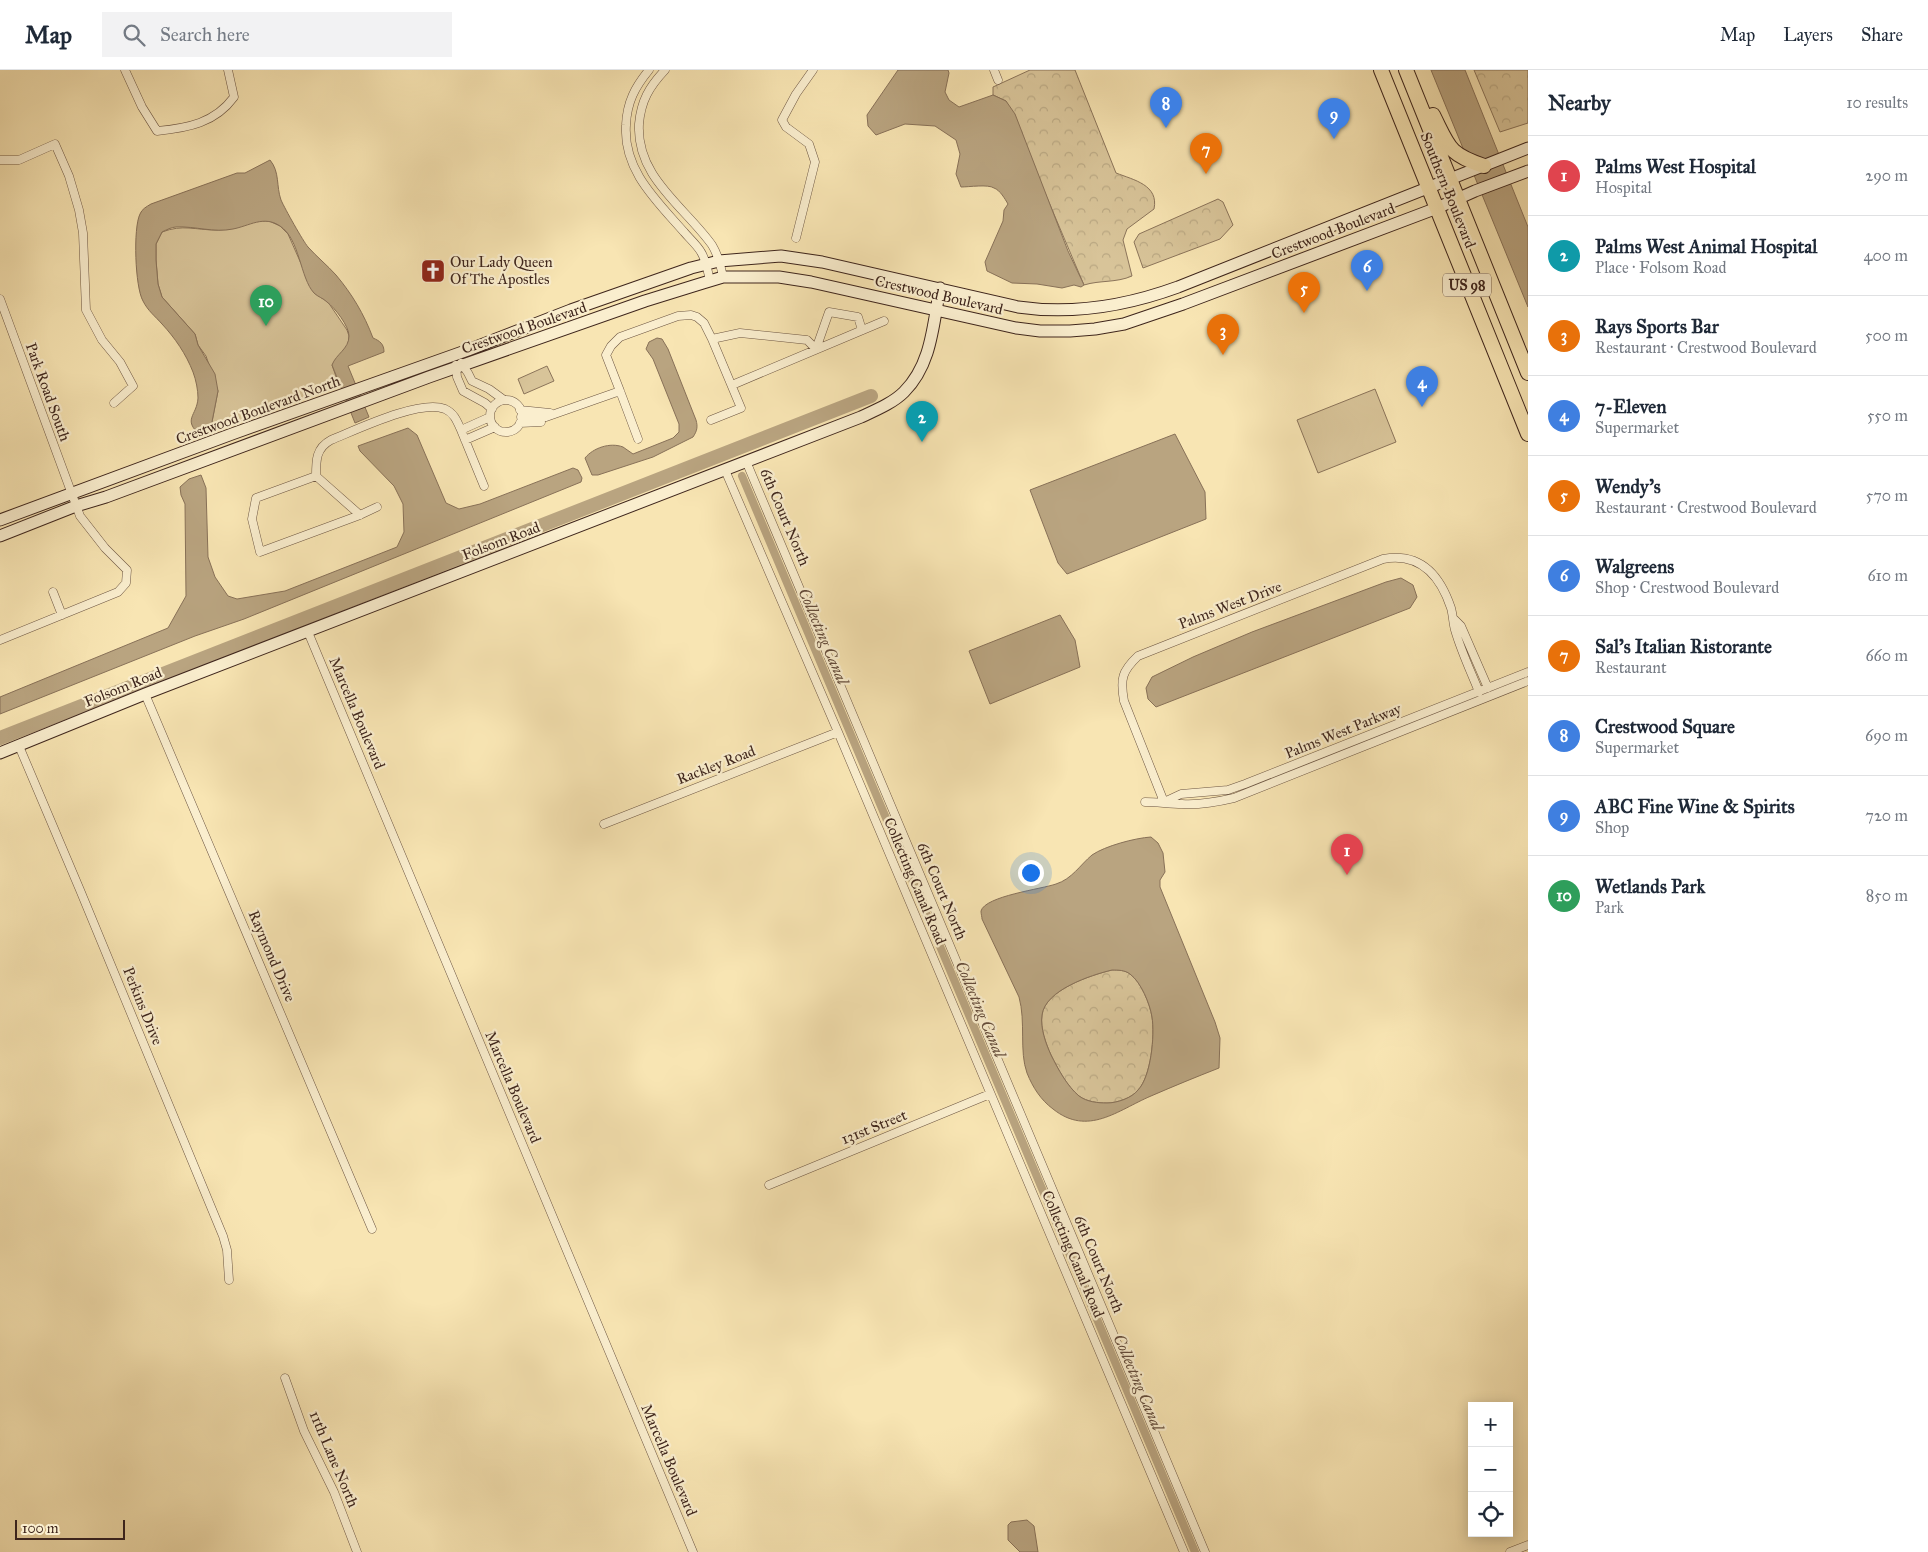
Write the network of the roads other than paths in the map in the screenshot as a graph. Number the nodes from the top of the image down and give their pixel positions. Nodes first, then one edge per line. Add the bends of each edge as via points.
1 (125, 70) edge
2 (228, 70) edge
3 (649, 70) edge
4 (665, 70) edge
5 (813, 70) edge
6 (994, 70) edge
7 (1381, 70) edge
8 (1406, 70) edge
9 (998, 80) dead end
10 (1421, 108) junction
11 (1528, 148) edge
12 (0, 160) edge
13 (1484, 166) junction
14 (1524, 172) edge
15 (1450, 180) junction
16 (1430, 188) junction
17 (1458, 199) junction
18 (1438, 208) junction
19 (796, 238) dead end
20 (719, 261) junction
21 (706, 264) junction
22 (723, 277) junction
23 (710, 281) junction
24 (940, 288) junction
25 (0, 299) edge
26 (936, 311) junction
27 (884, 321) dead end
28 (526, 328) joint
29 (862, 330) junction
30 (712, 339) junction
31 (816, 349) junction
32 (455, 355) junction
33 (459, 366) junction
34 (1528, 373) edge
35 (429, 377) joint
36 (732, 385) junction
37 (620, 391) junction
38 (504, 400) junction
39 (114, 403) dead end
40 (520, 417) junction
41 (492, 419) junction
42 (711, 420) dead end
43 (1528, 434) edge
44 (463, 435) junction
45 (638, 439) dead end
46 (746, 461) junction
47 (725, 470) junction
48 (316, 476) junction
49 (484, 486) dead end
50 (71, 494) junction
51 (76, 506) junction
52 (377, 507) dead end
53 (360, 515) junction
54 (0, 520) edge
55 (0, 536) edge
56 (53, 592) dead end
57 (62, 615) junction
58 (1454, 619) junction
59 (308, 632) junction
60 (0, 640) edge
61 (1528, 672) edge
62 (1528, 681) edge
63 (1488, 688) junction
64 (1478, 692) junction
65 (145, 694) junction
66 (838, 732) junction
67 (19, 746) junction
68 (0, 753) edge
69 (1145, 802) dead end
70 (1164, 802) junction
71 (604, 824) dead end
72 (990, 1094) junction
73 (768, 1185) dead end
74 (372, 1229) dead end
75 (228, 1280) dead end
76 (284, 1378) dead end
77 (1528, 1545) edge
78 (357, 1552) edge
79 (693, 1552) edge
80 (1184, 1552) edge
81 (1205, 1552) edge
82 (1510, 1552) edge

1 - 2 street via 157,132 199,124 225,109 234,97
3 - 21 street via 632,94 627,108 627,151 641,182 702,252
4 - 20 street via 642,104 639,136 642,153 652,174 712,246
5 - 19 street via 782,120 786,127 809,144 815,162
6 - 9 street
7 - 16 highway, Southern Boulevard / US 98
8 - 10 highway, Southern Boulevard / US 98
10 - 13 highway via 1432,114 1450,150 1464,160
10 - 15 highway, Southern Boulevard / US 98
11 - 13 main road, Crestwood Boulevard
12 - 39 street via 19,160 55,144 79,210 86,310 133,386
13 - 15 main road, Crestwood Boulevard
14 - 17 main road, Crestwood Boulevard
15 - 16 main road, Crestwood Boulevard
15 - 17 highway, Southern Boulevard / US 98
16 - 18 highway, Southern Boulevard / US 98
16 - 24 main road, Crestwood Boulevard via 1178,287 1127,303 1098,308 1042,310
17 - 18 main road, Crestwood Boulevard
17 - 34 highway, Southern Boulevard / US 98
18 - 26 main road, Crestwood Boulevard via 1175,307 1095,330 1040,331
18 - 43 highway, Southern Boulevard / US 98
20 - 21 main road, Crestwood Boulevard
20 - 22 street
20 - 24 main road, Crestwood Boulevard via 781,256
21 - 23 street
21 - 28 main road, Crestwood Boulevard
22 - 23 main road, Crestwood Boulevard
22 - 26 main road, Crestwood Boulevard via 779,277
23 - 33 main road, Crestwood Boulevard
24 - 26 main road, Folsom Road
25 - 50 street, Park Road South
26 - 46 main road, Folsom Road via 926,361 904,392 861,417
27 - 29 street
28 - 32 main road, Crestwood Boulevard North
29 - 31 street
29 - 31 street via 858,317 829,312
30 - 31 street via 740,333 807,340
30 - 36 street
30 - 37 street via 704,323 691,315 678,316 620,337 606,355
31 - 36 street
32 - 33 street
32 - 50 main road, Crestwood Boulevard North
33 - 35 main road, Crestwood Boulevard
33 - 38 street via 472,382
33 - 41 street via 457,377 463,391 485,403
35 - 51 main road, Crestwood Boulevard North
36 - 42 street via 742,408
37 - 40 street via 546,417
37 - 45 street
38 - 40 street via 513,402
38 - 41 street via 498,402
40 - 41 street via 513,430 508,432 503,432
41 - 44 street
44 - 48 street via 455,416 446,410 434,406 408,410 322,445 316,459
44 - 49 street
46 - 47 main road, Folsom Road
46 - 81 street, 6th Court North
47 - 59 main road, Folsom Road
47 - 66 street, Collecting Canal Road
48 - 53 street
48 - 53 street via 256,498 252,519 260,552
50 - 51 street, Park Road South
50 - 54 main road, Crestwood Boulevard North
51 - 55 main road, Crestwood Boulevard North
51 - 57 street, Park Road South via 105,548 127,570 126,583 118,592
52 - 53 street
56 - 57 street
57 - 60 street, Park Road South
58 - 63 street, Palms West Drive via 1461,626
58 - 64 street, Palms West Drive via 1454,629
58 - 70 street, Palms West Drive via 1443,588 1433,574 1419,563 1396,557 1138,656 1123,677 1124,701
59 - 65 main road, Folsom Road
59 - 79 street, Marcella Boulevard
61 - 63 street, Palms West Parkway
62 - 70 street, Palms West Parkway via 1234,798 1218,802
63 - 64 street, Palms West Parkway
64 - 70 street, Palms West Parkway via 1237,787 1181,794
65 - 67 main road, Folsom Road
65 - 74 street, Raymond Drive
66 - 71 street, Rackley Road
66 - 72 street, Collecting Canal Road
67 - 68 main road, Folsom Road
67 - 75 street, Perkins Drive via 223,1236
69 - 70 street, Palms West Parkway
72 - 73 street, 131st Street
72 - 80 street, Collecting Canal Road
76 - 78 street, 11th Lane North
77 - 82 street

